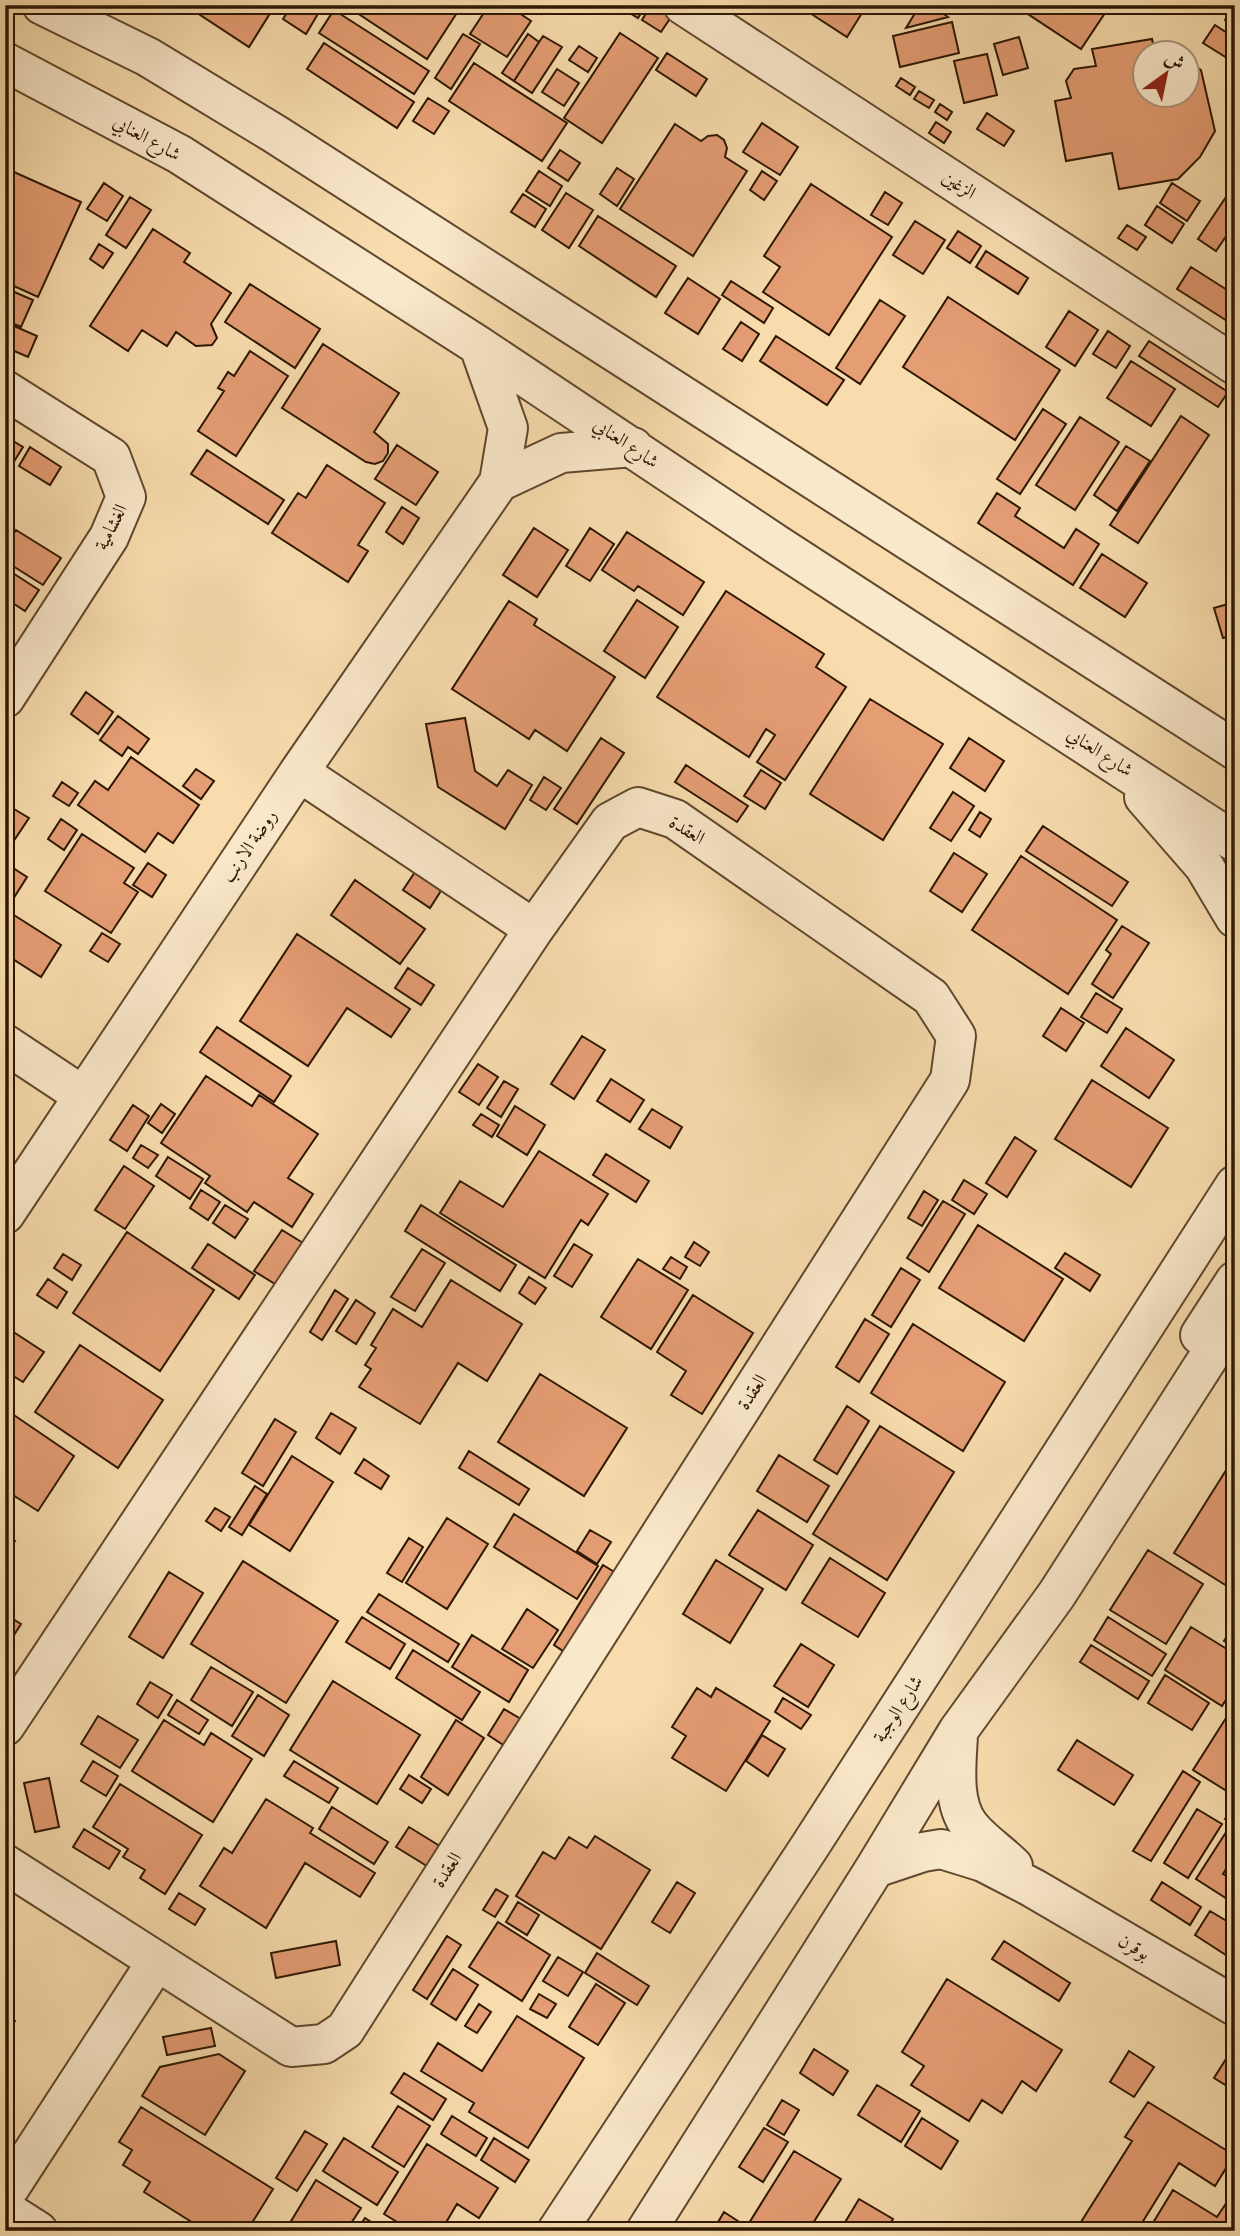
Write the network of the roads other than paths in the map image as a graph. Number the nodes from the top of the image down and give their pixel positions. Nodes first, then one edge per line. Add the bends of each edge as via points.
1 (42, 5) edge
2 (683, 5) edge
3 (5, 62) edge
4 (479, 346) junction
5 (1235, 365) edge
6 (5, 390) edge
7 (633, 447) junction
8 (499, 482) junction
9 (776, 544) junction
10 (5, 698) edge
11 (1235, 750) edge
12 (1111, 759) junction
13 (299, 772) junction
14 (1235, 812) edge
15 (1235, 842) edge
16 (1235, 918) edge
17 (534, 929) junction
18 (5, 1044) edge
19 (82, 1095) junction
20 (1235, 1185) edge
21 (5, 1214) edge
22 (1235, 1281) edge
23 (1233, 1320) edge
24 (1057, 1594) junction
25 (5, 1726) edge
26 (958, 1731) junction
27 (5, 1864) edge
28 (876, 1868) junction
29 (1033, 1888) junction
30 (157, 1962) junction
31 (1235, 2006) edge
32 (5, 2195) edge
33 (5, 2210) edge
34 (38, 2231) edge
35 (557, 2231) edge
36 (646, 2231) edge

1 - 11 street via 148,57 275,134
2 - 5 street, الزغين
3 - 4 street, شارع العنابي via 179,154
4 - 7 street, شارع العنابي
4 - 8 street, روضة الارنب via 508,428
6 - 10 street, الغشامية via 111,457 126,497 109,537
7 - 8 street via 561,453
7 - 9 street, شارع العنابي
8 - 13 street, روضة الارنب
9 - 12 street, شارع العنابي
9 - 14 street via 815,547 851,563
12 - 15 street, شارع العنابي
12 - 16 street via 1204,866
13 - 17 street
13 - 19 street, روضة الارنب
17 - 25 street, العقدة
17 - 30 street, العقدة via 610,822 638,807 675,820 931,997 956,1036 950,1080 345,2030 324,2044 291,2047
18 - 19 street
19 - 21 street, روضة الارنب
20 - 35 street, شارع الوجبة
22 - 24 street via 1074,1528 1058,1564
23 - 24 street
24 - 26 street
26 - 28 street
26 - 29 street, بوقرن via 960,1809 969,1825
27 - 30 street, العقدة
28 - 29 street, بوقرن via 942,1850 983,1862
28 - 36 street
29 - 31 street, بوقرن
30 - 32 street
33 - 34 street

